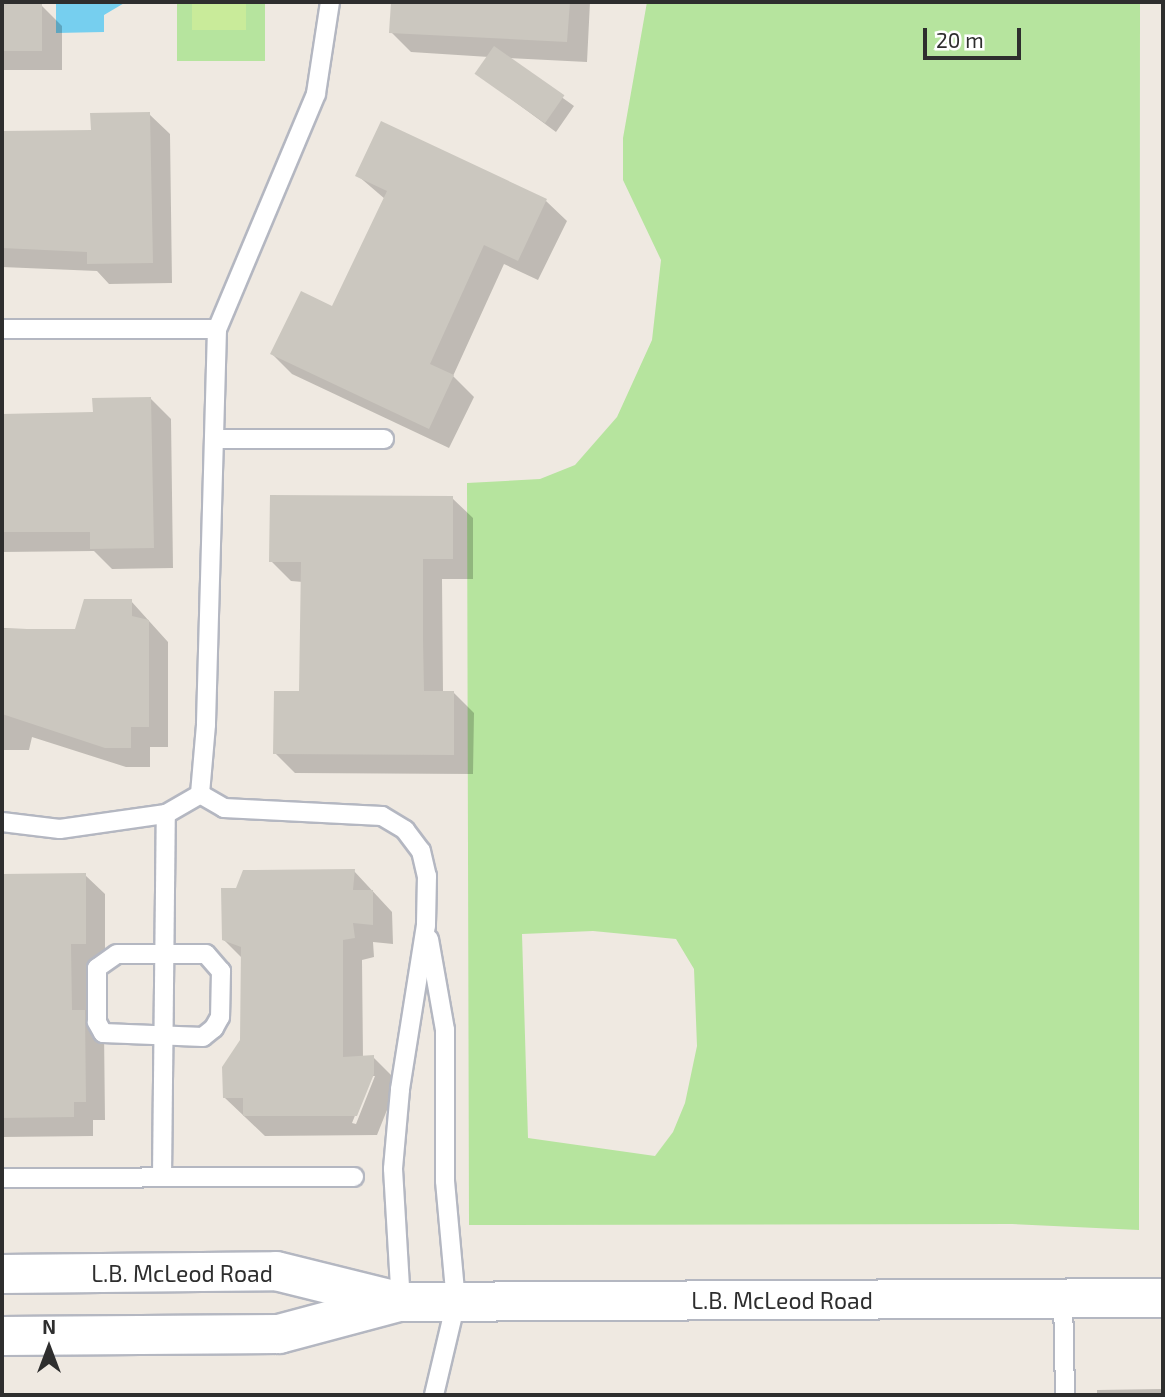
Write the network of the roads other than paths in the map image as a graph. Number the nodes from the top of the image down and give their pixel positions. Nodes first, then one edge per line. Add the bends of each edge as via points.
1 (330, 2) edge
2 (2, 329) edge
3 (217, 329) junction
4 (214, 439) junction
5 (384, 439) dead end
6 (200, 794) junction
7 (166, 814) junction
8 (2, 821) edge
9 (426, 925) junction
10 (165, 954) junction
11 (164, 1037) junction
12 (162, 1177) junction
13 (354, 1177) dead end
14 (2, 1178) edge
15 (2, 1274) edge
16 (1163, 1297) edge
17 (1063, 1298) junction
18 (401, 1302) junction
19 (456, 1302) junction
20 (3, 1340) edge
21 (434, 1395) edge
22 (1065, 1395) edge

1 - 3 lane via 316,94
2 - 3 lane
3 - 4 lane
4 - 5 lane
4 - 6 lane
6 - 7 lane
6 - 9 lane via 224,808 382,816 405,830 421,851 427,876
7 - 8 lane via 60,829
7 - 10 lane
9 - 18 lane via 400,1090 394,1169
9 - 19 lane via 445,1030 445,1181
10 - 11 lane
10 - 11 lane via 206,954 220,971 220,1017 203,1037
10 - 11 lane via 117,954 97,968 97,1022 103,1033
11 - 12 lane
12 - 13 lane
12 - 14 lane
15 - 18 street, L.B. McLeod Road via 276,1271
16 - 17 street, L.B. McLeod Road
17 - 19 street, L.B. McLeod Road
17 - 22 lane
18 - 19 street, L.B. McLeod Road
18 - 20 street, L.B. McLeod Road via 279,1334
19 - 21 lane

